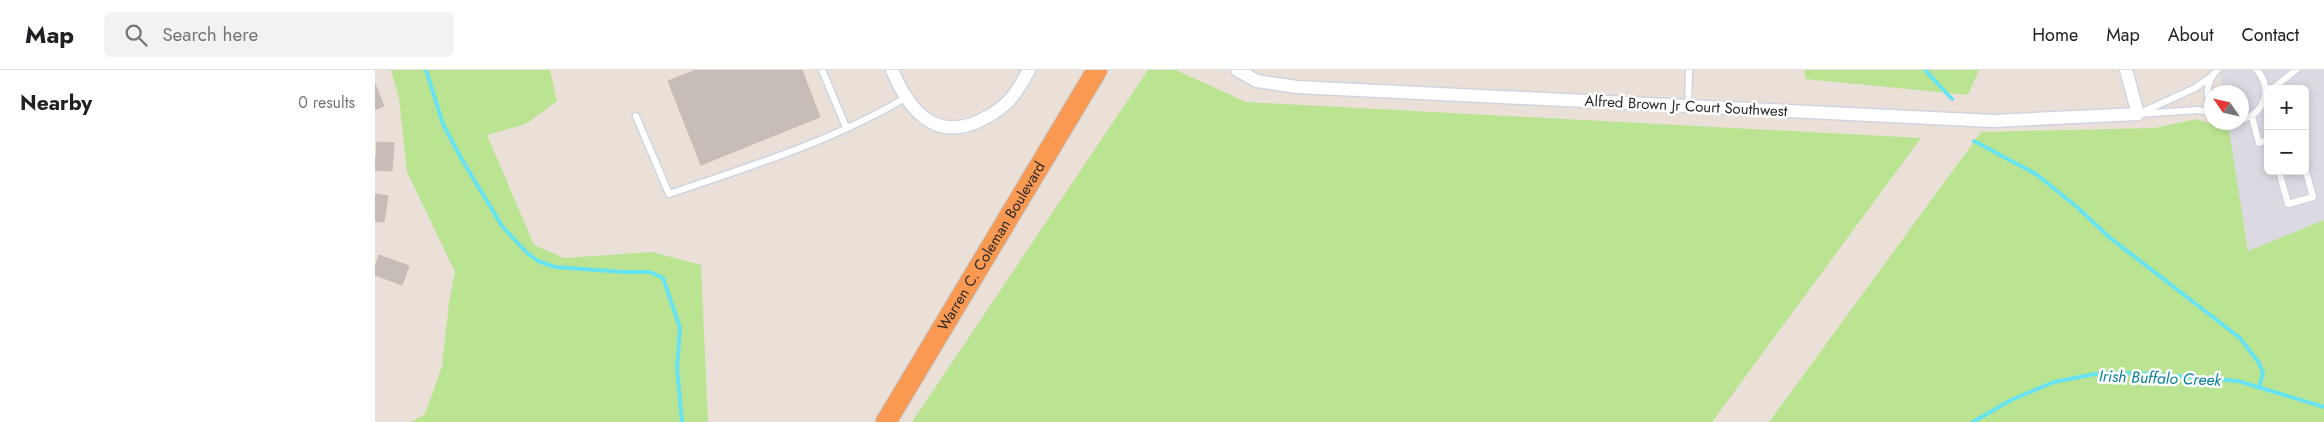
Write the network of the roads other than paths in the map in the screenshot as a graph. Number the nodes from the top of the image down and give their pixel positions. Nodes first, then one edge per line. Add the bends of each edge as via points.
1 (822, 70) edge
2 (892, 70) edge
3 (1029, 70) edge
4 (1097, 70) edge
5 (1237, 70) edge
6 (1689, 70) edge
7 (2126, 70) edge
8 (2217, 70) edge
9 (2257, 70) edge
10 (2296, 70) edge
11 (2211, 76) junction
12 (2208, 85) edge
13 (2266, 85) edge
14 (2277, 85) edge
15 (905, 98) junction
16 (2264, 102) edge
17 (1688, 106) junction
18 (2204, 111) edge
19 (2138, 114) junction
20 (636, 116) dead end
21 (2252, 117) junction
22 (2249, 118) edge
23 (846, 127) junction
24 (2264, 142) edge
25 (2280, 175) edge
26 (2307, 175) edge
27 (886, 422) edge

1 - 23 lane
2 - 15 street
3 - 15 street via 1013,97 1001,108 969,125 936,124 917,113
4 - 27 highway, Warren C. Coleman Boulevard
5 - 17 street, Alfred Brown Jr Court Southwest via 1257,80 1297,87
6 - 17 lane
7 - 19 street
8 - 11 lane
9 - 13 lane
10 - 14 lane
11 - 12 lane
11 - 19 lane via 2195,88
15 - 23 lane
16 - 21 lane
17 - 19 street, Alfred Brown Jr Court Southwest via 1993,121
18 - 19 lane
20 - 23 lane via 669,194
21 - 22 lane
21 - 24 lane via 2259,144
25 - 26 lane via 2288,204 2313,197

